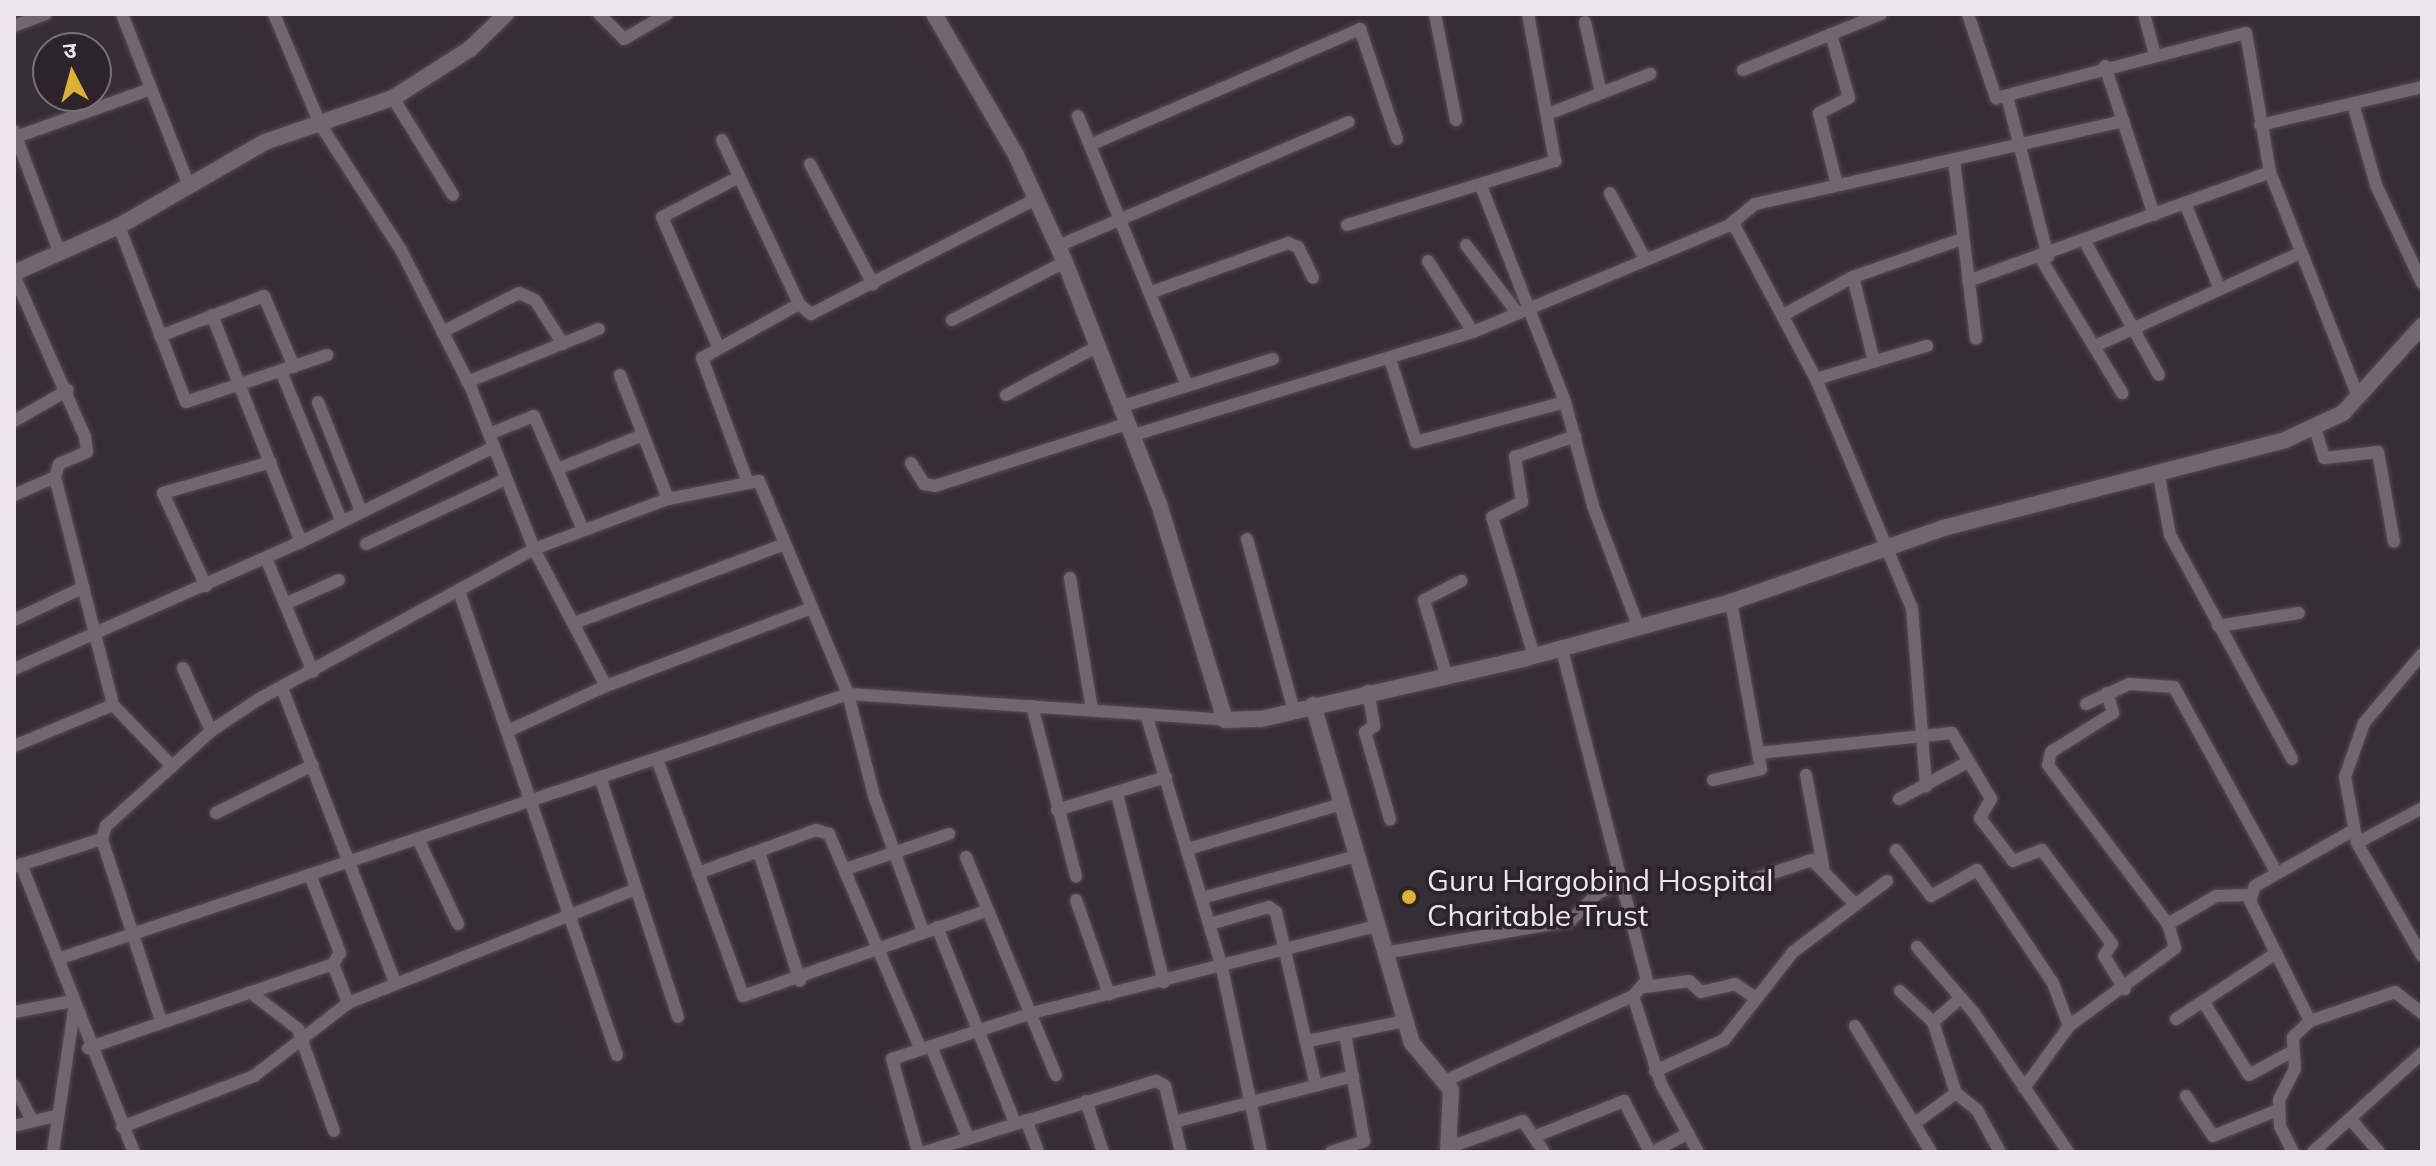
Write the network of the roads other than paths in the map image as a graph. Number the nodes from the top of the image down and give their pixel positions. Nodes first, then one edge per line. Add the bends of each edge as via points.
1 (46, 14) edge
2 (122, 14) edge
3 (506, 14) edge
4 (599, 14) edge
5 (667, 14) edge
6 (934, 14) edge
7 (1435, 14) edge
8 (1528, 14) edge
9 (1881, 14) edge
10 (1968, 14) edge
11 (2144, 14) edge
12 (279, 16) edge
13 (1585, 22) dead end
14 (14, 26) edge
15 (1831, 34) junction
16 (2154, 52) junction
17 (2105, 66) junction
18 (1743, 70) dead end
19 (1650, 74) dead end
20 (2422, 87) edge
21 (151, 89) junction
22 (1601, 93) junction
23 (2007, 96) junction
24 (393, 98) junction
25 (2354, 107) junction
26 (1548, 114) junction
27 (1078, 116) dead end
28 (1456, 120) dead end
29 (2124, 121) junction
30 (1349, 122) dead end
31 (320, 124) junction
32 (2260, 125) junction
33 (15, 134) edge
34 (1397, 139) dead end
35 (722, 140) dead end
36 (1092, 144) junction
37 (2016, 147) junction
38 (1954, 160) junction
39 (810, 164) dead end
40 (2270, 172) junction
41 (739, 177) junction
42 (1837, 185) junction
43 (189, 186) junction
44 (1481, 186) junction
45 (1610, 193) dead end
46 (453, 195) dead end
47 (1036, 199) junction
48 (2185, 203) junction
49 (2154, 215) junction
50 (1122, 217) junction
51 (1733, 223) junction
52 (1347, 225) dead end
53 (119, 226) junction
54 (1962, 239) junction
55 (2085, 242) junction
56 (1466, 245) dead end
57 (2300, 253) junction
58 (60, 254) junction
59 (1062, 254) junction
60 (2044, 258) junction
61 (1645, 259) junction
62 (1428, 261) dead end
63 (14, 274) edge
64 (1853, 277) junction
65 (1313, 278) dead end
66 (1968, 281) junction
67 (2422, 283) edge
68 (873, 284) junction
69 (2219, 287) junction
70 (1152, 292) junction
71 (799, 304) junction
72 (1531, 307) junction
73 (1518, 314) junction
74 (1785, 314) junction
75 (212, 315) junction
76 (952, 320) dead end
77 (2422, 326) edge
78 (2132, 327) junction
79 (599, 329) dead end
80 (442, 332) junction
81 (1473, 332) junction
82 (160, 336) junction
83 (1976, 339) dead end
84 (563, 344) junction
85 (717, 344) junction
86 (1098, 346) junction
87 (1927, 346) dead end
88 (2095, 346) junction
89 (327, 355) dead end
90 (1273, 359) dead end
91 (1874, 361) junction
92 (1391, 362) junction
93 (288, 369) junction
94 (620, 375) dead end
95 (2159, 375) dead end
96 (1816, 379) junction
97 (467, 382) junction
98 (1186, 383) junction
99 (240, 386) junction
100 (68, 390) junction
101 (2122, 393) dead end
102 (1006, 395) dead end
103 (2358, 397) junction
104 (318, 402) dead end
105 (1565, 402) junction
106 (1123, 406) junction
107 (14, 421) edge
108 (2315, 428) junction
109 (1132, 429) junction
110 (489, 434) junction
111 (643, 435) junction
112 (1575, 436) junction
113 (494, 447) junction
114 (271, 462) junction
115 (911, 463) dead end
116 (560, 468) junction
117 (2158, 471) junction
118 (55, 477) junction
119 (506, 479) junction
120 (747, 480) junction
121 (14, 495) edge
122 (668, 499) junction
123 (361, 511) junction
124 (341, 520) junction
125 (583, 530) junction
126 (1247, 539) dead end
127 (301, 542) junction
128 (2394, 542) dead end
129 (366, 544) dead end
130 (785, 544) junction
131 (1891, 546) junction
132 (534, 549) junction
133 (266, 558) junction
134 (1070, 578) dead end
135 (339, 580) dead end
136 (1461, 581) dead end
137 (206, 586) junction
138 (84, 587) junction
139 (460, 594) junction
140 (1731, 602) junction
141 (285, 604) junction
142 (811, 608) junction
143 (2299, 613) dead end
144 (14, 620) edge
145 (577, 622) junction
146 (1637, 623) junction
147 (2218, 626) junction
148 (96, 637) junction
149 (1561, 646) junction
150 (2422, 654) edge
151 (1534, 656) junction
152 (183, 668) dead end
153 (14, 669) edge
154 (313, 672) junction
155 (1446, 674) junction
156 (606, 686) junction
157 (282, 688) junction
158 (1368, 691) junction
159 (2107, 693) junction
160 (848, 694) junction
161 (2086, 704) dead end
162 (113, 705) junction
163 (1313, 705) junction
164 (1032, 706) junction
165 (1092, 709) junction
166 (1294, 711) junction
167 (1146, 714) junction
168 (1225, 720) junction
169 (211, 731) junction
170 (508, 731) junction
171 (1919, 737) junction
172 (14, 746) edge
173 (1758, 753) junction
174 (2292, 759) dead end
175 (658, 762) junction
176 (1968, 762) junction
177 (313, 765) junction
178 (172, 766) junction
179 (1806, 775) dead end
180 (1166, 777) junction
181 (601, 780) junction
182 (1713, 780) dead end
183 (1926, 786) junction
184 (1117, 794) junction
185 (1899, 799) dead end
186 (532, 804) junction
187 (1342, 804) junction
188 (2422, 808) edge
189 (1057, 810) junction
190 (216, 813) dead end
191 (1390, 819) dead end
192 (949, 834) dead end
193 (2354, 837) junction
194 (102, 839) junction
195 (418, 839) junction
196 (1188, 849) junction
197 (1896, 850) dead end
198 (759, 852) junction
199 (893, 852) junction
200 (1357, 856) junction
201 (966, 857) dead end
202 (353, 862) junction
203 (1823, 865) junction
204 (18, 866) edge
205 (846, 869) junction
206 (2276, 872) junction
207 (698, 873) junction
208 (310, 875) junction
209 (1076, 876) dead end
210 (1755, 879) dead end
211 (1887, 881) dead end
212 (1621, 883) junction
213 (633, 890) junction
214 (2248, 895) junction
215 (1202, 898) junction
216 (1076, 900) dead end
217 (1855, 904) junction
218 (986, 911) junction
219 (571, 913) junction
220 (458, 924) dead end
221 (1210, 924) junction
222 (2168, 924) junction
223 (1376, 926) junction
224 (937, 927) junction
225 (923, 931) junction
226 (130, 936) junction
227 (1917, 947) dead end
228 (878, 948) junction
229 (1289, 951) junction
230 (1384, 953) junction
231 (2276, 953) junction
232 (2422, 956) edge
233 (61, 958) junction
234 (333, 964) junction
235 (1222, 968) junction
236 (800, 981) junction
237 (395, 982) junction
238 (1164, 982) junction
239 (1645, 987) junction
240 (2125, 989) junction
241 (1900, 991) dead end
242 (250, 992) junction
243 (1109, 994) junction
244 (1633, 996) junction
245 (1753, 996) junction
246 (1961, 998) junction
247 (2203, 1001) junction
248 (348, 1003) junction
249 (74, 1004) junction
250 (14, 1012) edge
251 (1032, 1013) junction
252 (2422, 1013) edge
253 (678, 1017) dead end
254 (2176, 1019) dead end
255 (161, 1021) junction
256 (1405, 1021) junction
257 (2310, 1021) junction
258 (1933, 1022) junction
259 (1855, 1026) dead end
260 (2069, 1026) junction
261 (979, 1029) junction
262 (1345, 1033) junction
263 (1308, 1041) junction
264 (304, 1042) junction
265 (926, 1047) junction
266 (88, 1048) junction
267 (2293, 1051) junction
268 (2422, 1053) edge
269 (617, 1055) dead end
270 (1655, 1071) junction
271 (1056, 1075) dead end
272 (1353, 1076) junction
273 (1447, 1080) junction
274 (14, 1085) edge
275 (1316, 1085) junction
276 (2024, 1088) junction
277 (1956, 1093) junction
278 (2186, 1096) dead end
279 (1086, 1101) junction
280 (1250, 1101) junction
281 (2278, 1110) junction
282 (55, 1116) junction
283 (32, 1120) junction
284 (2352, 1121) junction
285 (1020, 1122) junction
286 (1174, 1122) junction
287 (1915, 1123) junction
288 (14, 1126) edge
289 (122, 1127) junction
290 (334, 1131) dead end
291 (1688, 1133) junction
292 (1536, 1136) junction
293 (968, 1138) junction
294 (1449, 1149) edge
295 (53, 1152) edge
296 (134, 1152) edge
297 (918, 1152) edge
298 (925, 1152) edge
299 (1038, 1152) edge
300 (1103, 1152) edge
301 (1181, 1152) edge
302 (1261, 1152) edge
303 (1331, 1152) edge
304 (1544, 1152) edge
305 (1651, 1152) edge
306 (1698, 1152) edge
307 (1931, 1152) edge
308 (2000, 1152) edge
309 (2068, 1152) edge
310 (2293, 1152) edge
311 (2313, 1152) edge
312 (2379, 1152) edge

1 - 14 street
2 - 21 street
3 - 24 street via 470,49
4 - 5 street via 624,39
6 - 47 street
7 - 28 street
8 - 26 street
9 - 15 street
10 - 23 street via 1989,93
11 - 16 street
12 - 31 street
13 - 22 street
15 - 18 street
15 - 42 street via 1849,98 1819,113
16 - 17 street
16 - 32 street via 2246,33
17 - 23 street
17 - 29 street
19 - 22 street
20 - 25 street
21 - 33 street
21 - 43 street
22 - 26 street
23 - 37 street
24 - 31 street
24 - 46 street
25 - 32 street
25 - 67 street via 2376,185
26 - 44 street via 1555,161
27 - 36 street
29 - 37 street
29 - 49 street
30 - 50 street
31 - 43 street via 265,142
31 - 80 street via 401,250
32 - 40 street
33 - 58 street
34 - 36 street via 1360,29
35 - 41 street
36 - 50 street
37 - 38 street
37 - 60 street
38 - 42 street
38 - 54 street
39 - 68 street
40 - 48 street
40 - 57 street
41 - 71 street
41 - 85 street via 662,217
42 - 51 street via 1755,204
43 - 53 street
44 - 52 street
44 - 72 street
45 - 61 street
47 - 59 street
47 - 68 street
48 - 49 street
48 - 69 street
49 - 55 street
50 - 59 street
50 - 70 street
51 - 61 street
51 - 74 street
53 - 58 street
53 - 82 street
54 - 64 street
54 - 66 street
55 - 60 street
55 - 78 street
56 - 73 street
57 - 69 street
57 - 103 street
58 - 63 street
59 - 76 street
59 - 86 street
60 - 66 street
60 - 88 street
61 - 72 street
62 - 81 street
63 - 100 street
64 - 74 street
64 - 91 street
65 - 70 street via 1288,243
66 - 83 street
68 - 71 street via 811,314
69 - 78 street
70 - 98 street
71 - 85 street
72 - 73 street
72 - 105 street
73 - 81 street
74 - 96 street
75 - 82 street
75 - 93 street via 264,296
75 - 99 street
77 - 103 street
78 - 88 street
78 - 95 street
79 - 84 street
80 - 84 street via 519,293 535,300
80 - 97 street
81 - 92 street
82 - 99 street via 184,401
84 - 97 street
85 - 120 street via 702,363
86 - 102 street
86 - 106 street
87 - 91 street
88 - 101 street
89 - 93 street
90 - 98 street
91 - 96 street
92 - 105 street via 1416,442
92 - 109 street
93 - 99 street
93 - 124 street
94 - 111 street
96 - 131 street
97 - 110 street
98 - 106 street
99 - 114 street
100 - 107 street
100 - 118 street via 87,452 59,464
103 - 108 street
104 - 123 street
105 - 112 street
106 - 109 street
108 - 117 street
108 - 128 street via 2324,458 2378,452
109 - 115 street via 935,486 924,484
109 - 168 street
110 - 113 street
110 - 116 street via 534,416
111 - 116 street
111 - 122 street
112 - 146 street
112 - 151 street via 1515,457 1522,502 1492,517
113 - 119 street
113 - 123 street
114 - 127 street
114 - 137 street via 163,493
116 - 125 street
117 - 131 street
117 - 147 street via 2170,535
118 - 121 street
118 - 138 street
119 - 129 street
119 - 132 street
120 - 122 street
120 - 130 street via 762,485
122 - 125 street
123 - 124 street
124 - 127 street
125 - 132 street
126 - 166 street
127 - 133 street
130 - 142 street
130 - 145 street
131 - 140 street
131 - 171 street via 1912,608
132 - 139 street
132 - 145 street
133 - 137 street
133 - 141 street
134 - 165 street
135 - 141 street
136 - 155 street via 1424,600
137 - 148 street
138 - 144 street
138 - 148 street
139 - 154 street
139 - 170 street
140 - 146 street
140 - 173 street
141 - 154 street
142 - 156 street
142 - 160 street
143 - 147 street
145 - 156 street
146 - 149 street
147 - 174 street
148 - 153 street
148 - 162 street
149 - 151 street
149 - 212 street
150 - 193 street via 2354,742 2345,777
151 - 155 street
152 - 169 street
154 - 157 street
155 - 158 street
156 - 170 street
157 - 169 street
157 - 177 street
158 - 163 street
158 - 191 street via 1374,726 1365,732
159 - 161 street
159 - 206 street via 2129,684 2178,690
159 - 222 street via 2113,713 2047,760
160 - 164 street
160 - 175 street
160 - 199 street
162 - 172 street
162 - 178 street
163 - 166 street
163 - 187 street
164 - 165 street
164 - 189 street
165 - 167 street
166 - 168 street
167 - 168 street
167 - 180 street
169 - 178 street
170 - 186 street
171 - 173 street
171 - 176 street via 1952,733
171 - 183 street
173 - 182 street via 1758,775
175 - 181 street
175 - 207 street
176 - 183 street
176 - 240 street via 1992,803 1980,818 2013,861 2042,850 2112,944 2104,956
177 - 190 street
177 - 202 street
178 - 194 street via 106,826
179 - 203 street
180 - 184 street
180 - 196 street
181 - 186 street
181 - 213 street
183 - 185 street
184 - 189 street
184 - 238 street
186 - 195 street
186 - 219 street
187 - 196 street
187 - 200 street
188 - 193 street
189 - 209 street
192 - 199 street
193 - 206 street
193 - 232 street
194 - 204 street
194 - 226 street
195 - 202 street
195 - 220 street
196 - 215 street
197 - 260 street via 1931,896 1977,870 2053,983
198 - 205 street via 823,830
198 - 207 street
198 - 236 street
199 - 205 street
199 - 225 street
200 - 215 street
200 - 223 street
201 - 218 street
202 - 208 street
202 - 237 street
203 - 210 street via 1798,861
203 - 217 street
204 - 233 street
205 - 228 street
206 - 214 street
207 - 236 street via 740,993 751,997
208 - 226 street
208 - 234 street via 340,953
211 - 217 street
212 - 230 street via 1598,893 1570,921
212 - 239 street
213 - 219 street
213 - 253 street
214 - 222 street via 2216,896
214 - 231 street
215 - 221 street
216 - 243 street
217 - 245 street via 1793,952
218 - 224 street
218 - 251 street
219 - 237 street
219 - 269 street
221 - 229 street via 1274,908
221 - 235 street
222 - 240 street via 2175,948
223 - 229 street
223 - 230 street
224 - 225 street
224 - 261 street
225 - 228 street
226 - 233 street
226 - 255 street
227 - 246 street
228 - 236 street
228 - 265 street
229 - 235 street
229 - 263 street
230 - 256 street
231 - 247 street
231 - 257 street
233 - 249 street
234 - 242 street
234 - 248 street
235 - 238 street
235 - 280 street
237 - 248 street
238 - 243 street
239 - 244 street
239 - 245 street via 1689,981 1701,992 1735,984
240 - 260 street
241 - 258 street
242 - 255 street
242 - 264 street via 291,1020
243 - 251 street
244 - 270 street
244 - 273 street
245 - 270 street via 1724,1040
246 - 258 street
246 - 276 street
247 - 254 street
247 - 267 street via 2249,1075
248 - 264 street
249 - 250 street
249 - 266 street
249 - 282 street
251 - 261 street
251 - 271 street
252 - 257 street via 2395,992
255 - 266 street
256 - 262 street
256 - 273 street via 1418,1054
257 - 267 street via 2293,1037
258 - 277 street
259 - 287 street
260 - 276 street
261 - 265 street
261 - 285 street
262 - 263 street
262 - 272 street
263 - 275 street
264 - 289 street via 254,1076
264 - 290 street
265 - 293 street
265 - 297 street via 888,1064
266 - 289 street
267 - 281 street via 2295,1069
268 - 284 street
270 - 291 street
272 - 275 street
272 - 303 street via 1364,1141
273 - 294 street
274 - 283 street
275 - 280 street
276 - 309 street
277 - 287 street
277 - 308 street via 1977,1110
278 - 281 street via 2213,1136
279 - 285 street
279 - 286 street via 1161,1082
279 - 300 street
280 - 286 street
280 - 302 street
281 - 310 street
282 - 283 street
282 - 295 street
283 - 288 street
284 - 311 street
284 - 312 street
285 - 293 street
285 - 299 street
286 - 301 street
287 - 307 street
289 - 296 street
291 - 305 street
291 - 306 street
292 - 294 street via 1520,1121
292 - 304 street
292 - 305 street via 1624,1101
293 - 298 street

